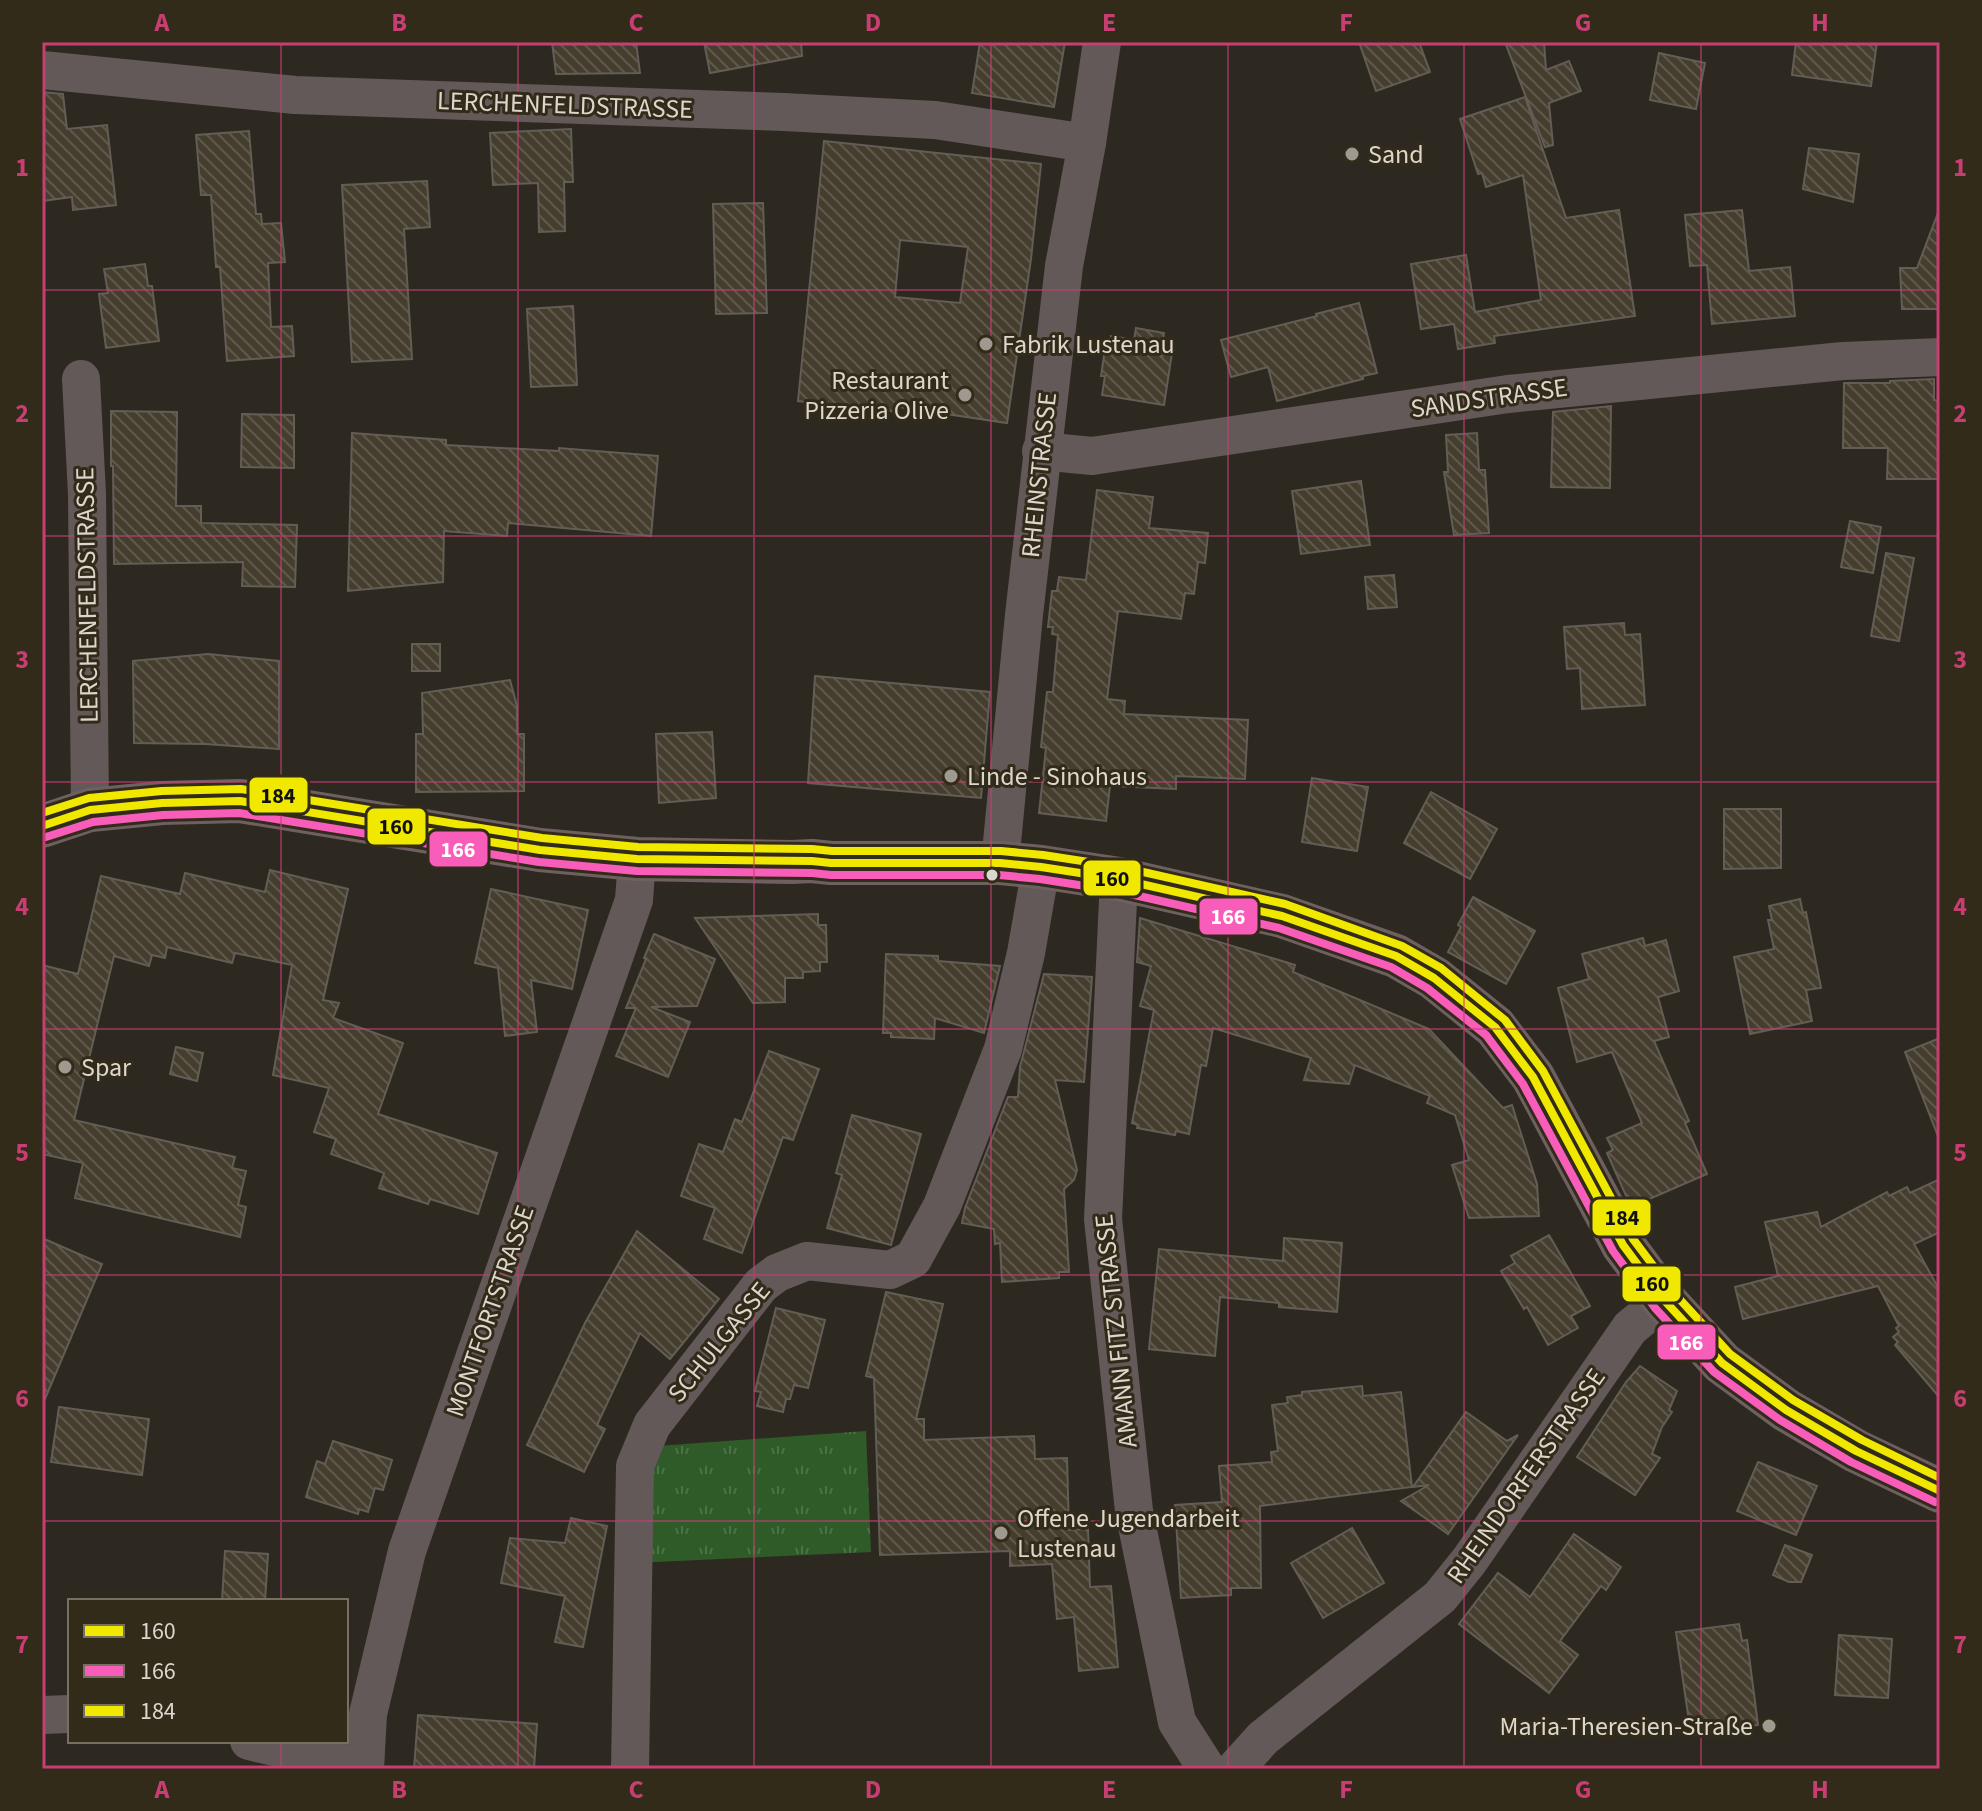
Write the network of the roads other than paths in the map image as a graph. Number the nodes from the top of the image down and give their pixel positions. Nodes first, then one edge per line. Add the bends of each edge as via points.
1 (1102, 42) edge
2 (42, 70) edge
3 (1087, 143) junction
4 (1940, 357) edge
5 (81, 379) dead end
6 (1041, 451) junction
7 (90, 810) junction
8 (42, 826) edge
9 (637, 859) junction
10 (1021, 865) junction
11 (1119, 879) junction
12 (1664, 1300) junction
13 (1940, 1491) edge
14 (68, 1714) edge
15 (42, 1715) edge
16 (258, 1743) edge
17 (365, 1768) edge
18 (630, 1769) edge
19 (1207, 1769) edge
20 (1235, 1769) edge

1 - 3 street, RHEINSTRASSE
2 - 3 street, LERCHENFELDSTRASSE via 295,95 935,120
3 - 6 street, RHEINSTRASSE via 1064,266
4 - 6 street, SANDSTRASSE via 1843,361 1508,394 1092,456
5 - 7 street, LERCHENFELDSTRASSE
6 - 10 street, RHEINSTRASSE
7 - 8 main road
7 - 9 main road via 240,801 540,850
9 - 10 main road
9 - 17 street, MONTFORTSTRASSE via 634,900 407,1551 368,1714
10 - 11 main road
10 - 18 street, SCHULGASSE via 1026,953 1003,1049 942,1206 913,1259 890,1270 807,1261 777,1273 761,1285 652,1425 635,1466
11 - 12 main road via 1282,916 1396,956 1434,978 1495,1027 1533,1077 1623,1245
11 - 19 street, AMANN FITZ STRASSE via 1103,1219 1134,1511 1177,1722
12 - 13 main road via 1722,1363 1786,1410
12 - 20 street, RHEINDORFERSTRASSE via 1630,1328 1440,1597 1263,1738
14 - 15 street
16 - 17 street

